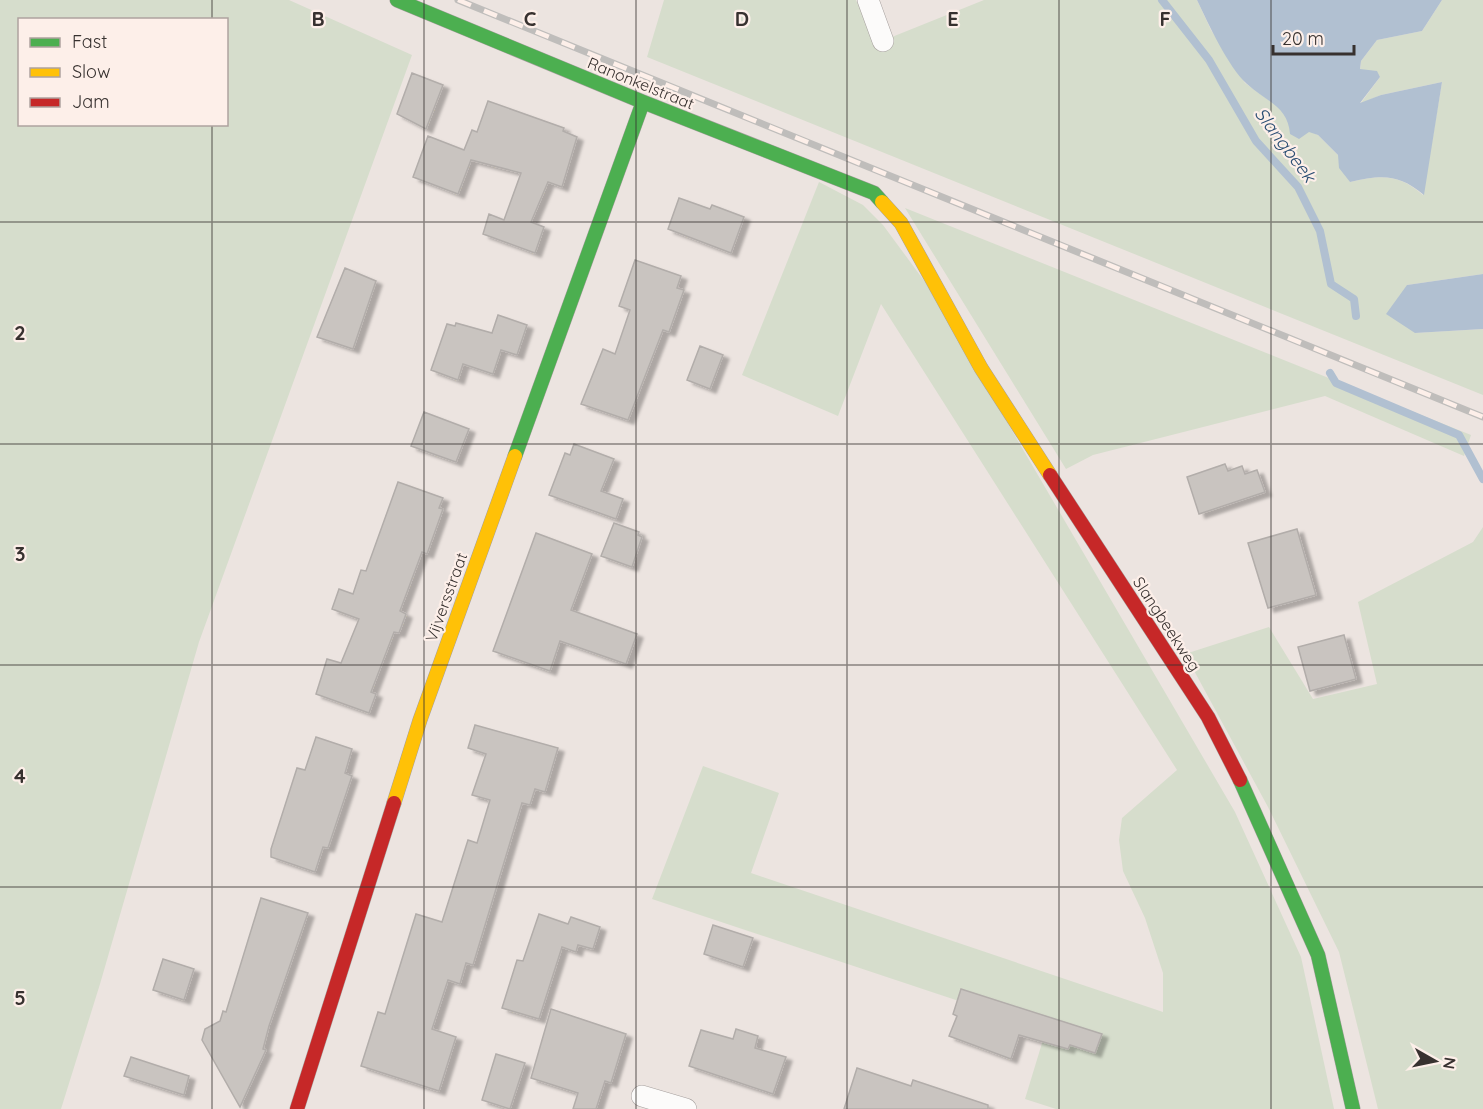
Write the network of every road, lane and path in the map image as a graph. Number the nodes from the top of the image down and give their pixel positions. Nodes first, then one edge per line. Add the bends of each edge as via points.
1 (397, 0) edge
2 (868, 0) edge
3 (883, 41) dead end
4 (643, 102) junction
5 (874, 193) joint
6 (642, 1096) dead end
7 (681, 1108) edge
8 (297, 1109) edge
9 (1353, 1109) edge

1 - 4 street, Ranonkelstraat
2 - 3 street
4 - 5 street, Ranonkelstraat
4 - 8 street, Vijversstraat via 420,720
5 - 9 street, Slangbeekweg via 901,223 981,368 1208,717 1252,804 1318,955
6 - 7 street

